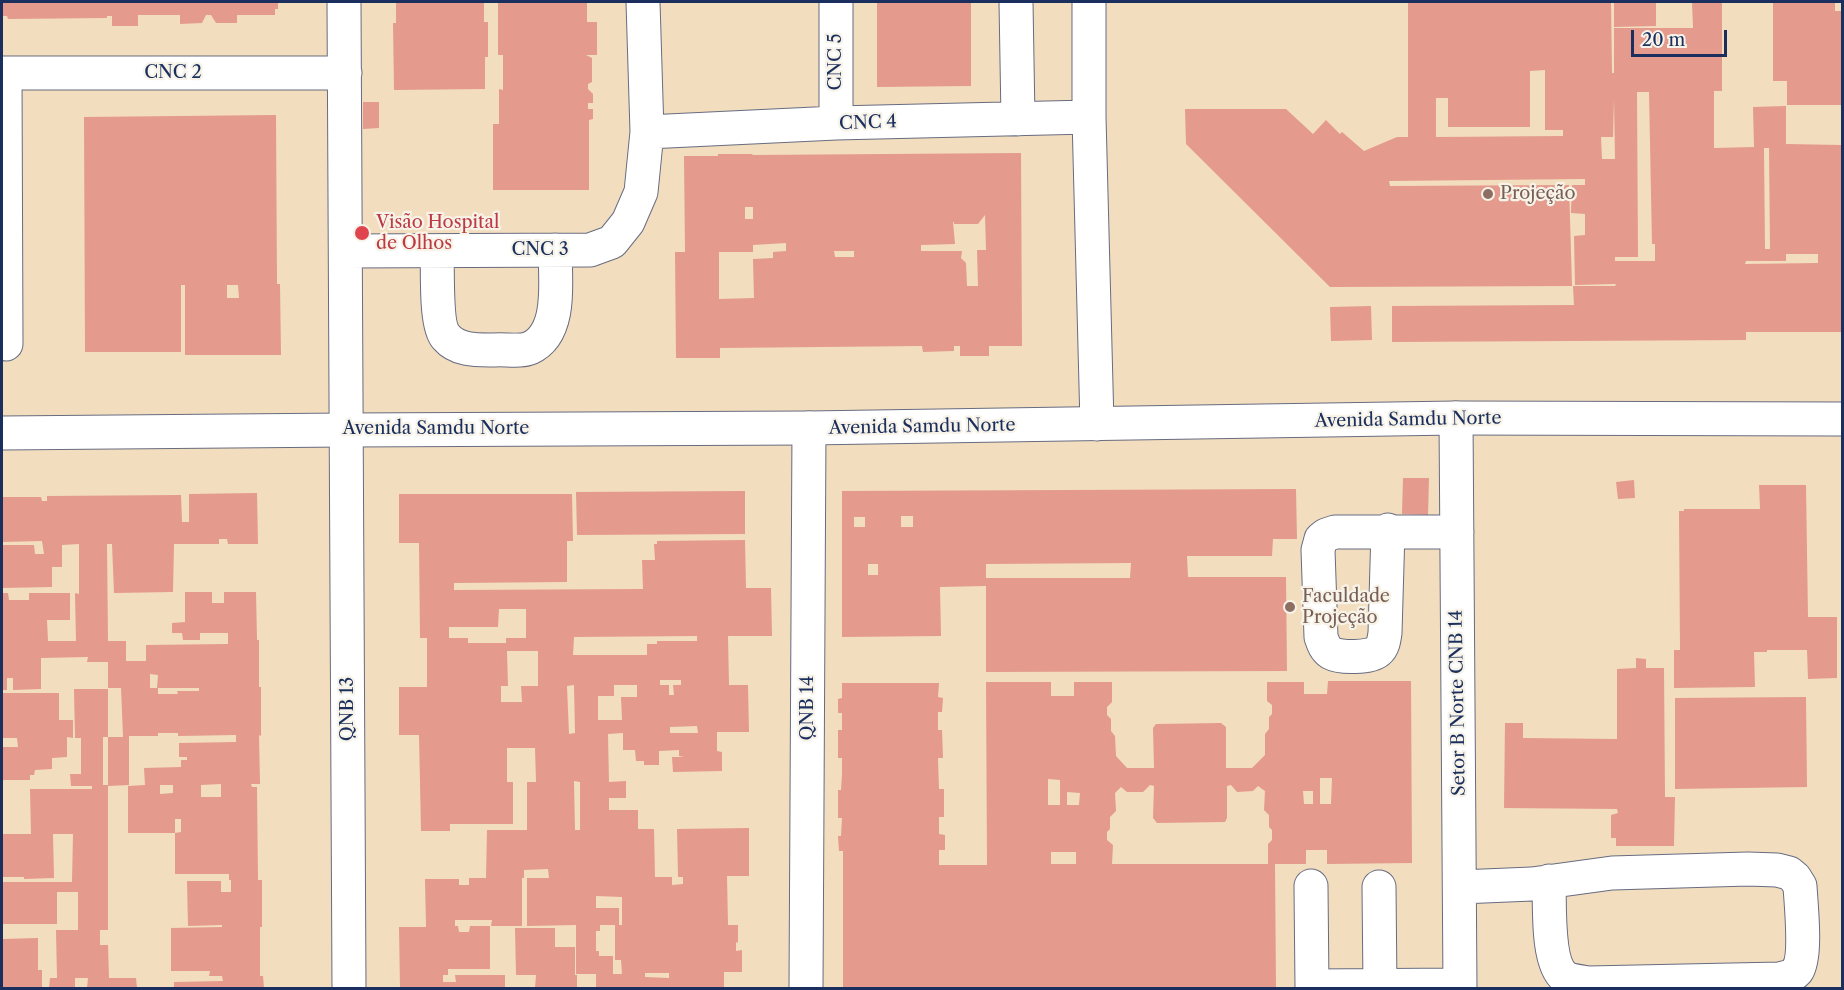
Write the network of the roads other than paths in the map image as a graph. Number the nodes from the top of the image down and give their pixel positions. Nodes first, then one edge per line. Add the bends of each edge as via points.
1 (344, 2) edge
2 (642, 2) edge
3 (836, 2) edge
4 (1016, 2) edge
5 (1089, 2) edge
6 (3, 73) edge
7 (345, 73) junction
8 (1089, 117) junction
9 (1018, 119) junction
10 (836, 123) junction
11 (647, 132) junction
12 (555, 250) junction
13 (346, 251) junction
14 (437, 251) junction
15 (6, 344) dead end
16 (1456, 418) junction
17 (1842, 419) edge
18 (1097, 424) junction
19 (809, 428) junction
20 (346, 430) junction
21 (2, 433) edge
22 (1388, 530) dead end
23 (1457, 532) junction
24 (1549, 881) junction
25 (1311, 886) dead end
26 (1379, 887) dead end
27 (1460, 887) junction
28 (1312, 987) edge
29 (1380, 987) edge
30 (1460, 987) edge
31 (349, 988) edge
32 (806, 988) edge

1 - 7 street, QNB 13
2 - 11 street
3 - 10 street, CNC 5
4 - 9 street
5 - 8 street
6 - 7 street, CNC 2
6 - 15 street
7 - 13 street, QNB 13
8 - 9 street, CNC 4
8 - 18 street
9 - 10 street, CNC 4
10 - 11 street, CNC 4
11 - 12 street, CNC 3 via 641,192 628,222 612,242 590,250
12 - 14 street, CNC 3
12 - 14 street via 555,309 549,329 539,342 529,349 477,350 458,346 445,337 440,323
13 - 14 street, CNC 3
13 - 20 street, QNB 13
16 - 17 street, Avenida Samdu Norte
16 - 18 street, Avenida Samdu Norte
16 - 23 street, Setor B Norte CNB 14
18 - 19 street, Avenida Samdu Norte
19 - 20 street, Avenida Samdu Norte
19 - 32 street, QNB 14
20 - 21 street, Avenida Samdu Norte
20 - 31 street, QNB 13
22 - 23 street
23 - 27 street, Setor B Norte CNB 14
24 - 24 street via 1612,873 1777,870 1795,878 1800,886 1801,962 1793,975 1780,979 1576,981 1558,969 1552,956
24 - 27 street
25 - 28 street
26 - 29 street
27 - 30 street, Setor B Norte CNB 14
28 - 29 street
29 - 30 street

